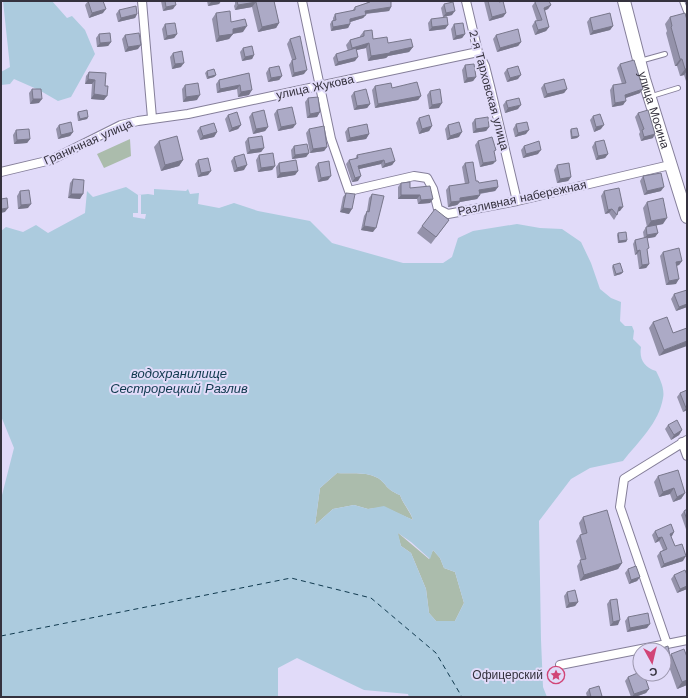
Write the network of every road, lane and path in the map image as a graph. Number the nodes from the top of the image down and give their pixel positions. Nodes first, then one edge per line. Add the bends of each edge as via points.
1 (142, 1) edge
2 (302, 1) edge
3 (466, 1) edge
4 (624, 1) edge
5 (682, 1) edge
6 (687, 14) edge
7 (478, 52) junction
8 (665, 54) dead end
9 (639, 62) junction
10 (320, 86) junction
11 (678, 88) dead end
12 (649, 97) junction
13 (152, 118) junction
14 (670, 164) junction
15 (1, 172) edge
16 (517, 201) junction
17 (687, 218) edge
18 (685, 441) edge
19 (687, 456) edge
20 (687, 640) edge
21 (666, 642) edge
22 (672, 643) edge
23 (632, 651) edge
24 (560, 665) dead end

1 - 13 street
2 - 10 street
3 - 7 street, 2-я Тарховская улица
4 - 9 street, улица Мосина
5 - 6 lane
7 - 10 street, улица Жукова
7 - 16 street, 2-я Тарховская улица via 485,66
8 - 9 lane
9 - 12 street, улица Мосина
10 - 13 street, улица Жукова via 188,114
10 - 16 street, Разливная набережная via 331,140 349,191 414,176 427,178 438,209 448,214
11 - 12 lane
12 - 14 street, улица Мосина
13 - 15 street, Граничная улица via 121,125 51,160
14 - 16 street, Разливная набережная
14 - 17 street, улица Мосина
18 - 19 street
18 - 21 street via 624,479 620,507
20 - 22 street
23 - 24 street

